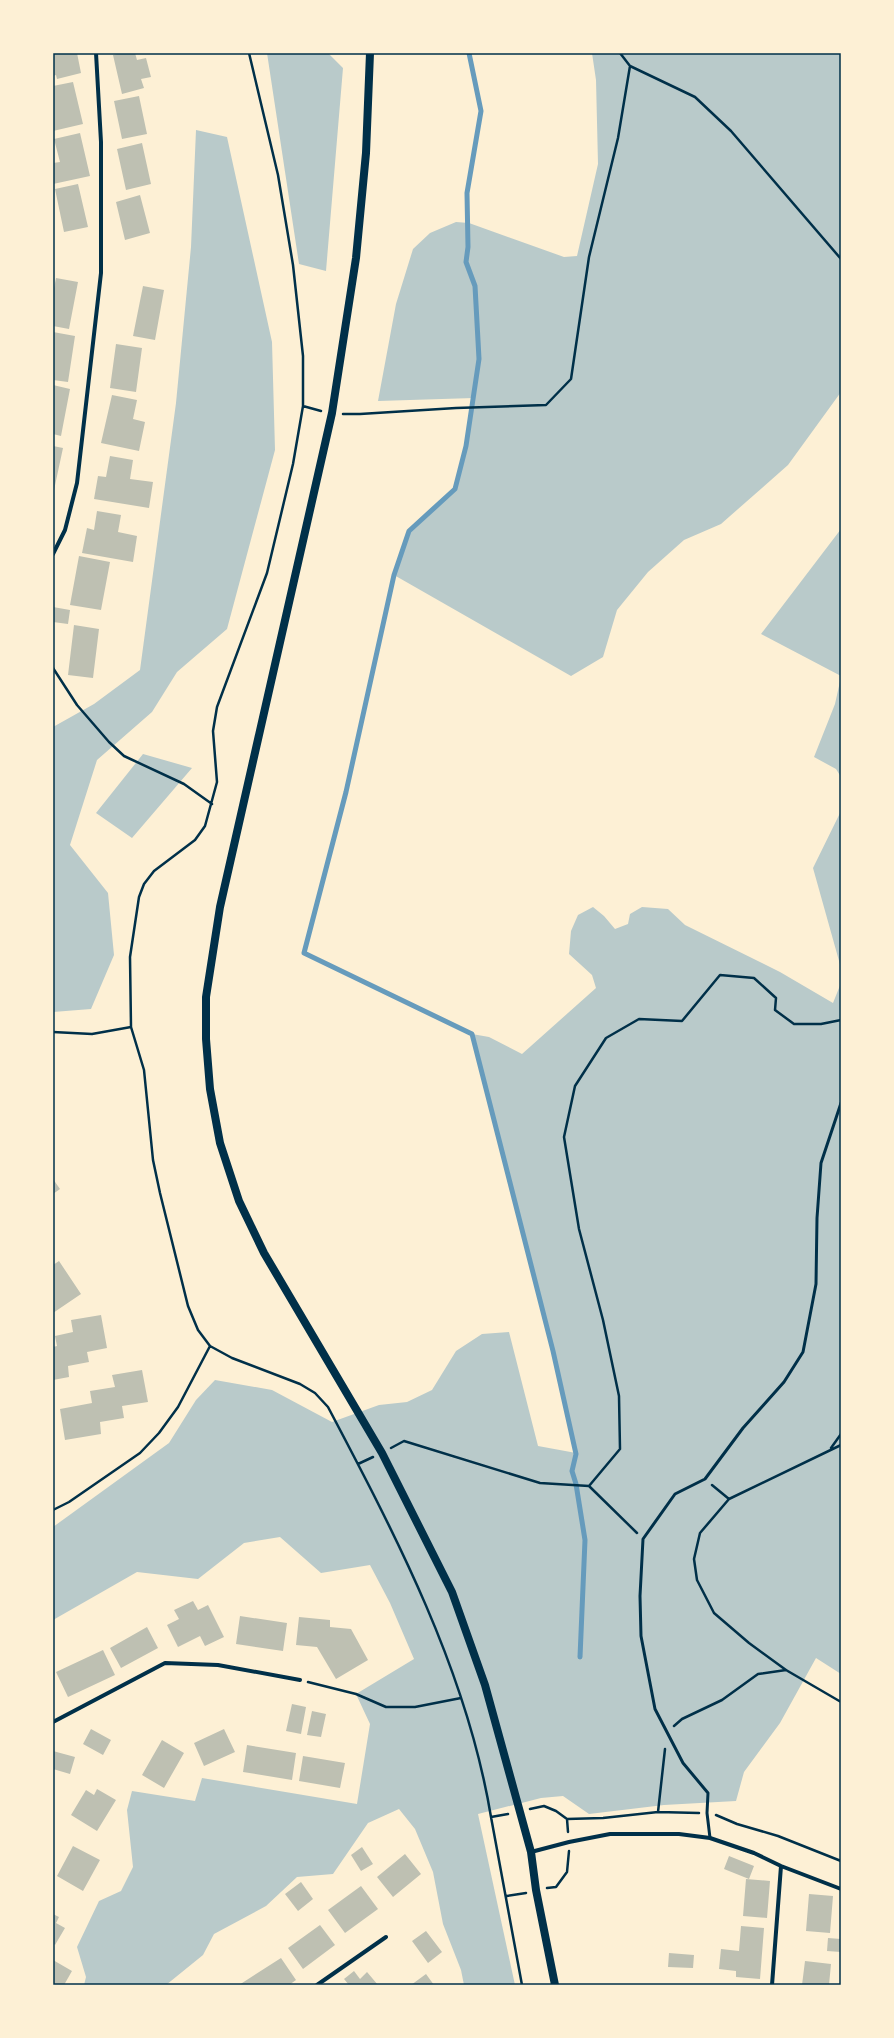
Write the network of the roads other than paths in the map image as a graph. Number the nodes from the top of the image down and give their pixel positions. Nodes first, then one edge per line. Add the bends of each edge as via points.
1 (96, 53) edge
2 (370, 53) edge
3 (53, 554) edge
4 (841, 1103) edge
5 (300, 1680) road end
6 (53, 1722) edge
7 (710, 1838) junction
8 (531, 1852) junction
9 (781, 1866) junction
10 (841, 1889) edge
11 (386, 1937) dead end
12 (317, 1985) edge
13 (555, 1985) edge
14 (772, 1985) edge

1 - 3 street via 102,142 101,273 77,483 65,530
2 - 8 main road via 366,153 356,250 332,413 220,907 206,997 210,1089 220,1143 239,1201 264,1253 382,1453 454,1600 485,1685
4 - 7 lane via 821,1163 816,1218 816,1284 803,1352 784,1382 705,1479 675,1494 643,1539 640,1636 655,1709 684,1763 708,1793
5 - 6 street via 218,1665 165,1663
7 - 8 street via 679,1834 610,1834
7 - 9 street via 754,1853
8 - 13 main road
9 - 10 street
9 - 14 street
11 - 12 street

